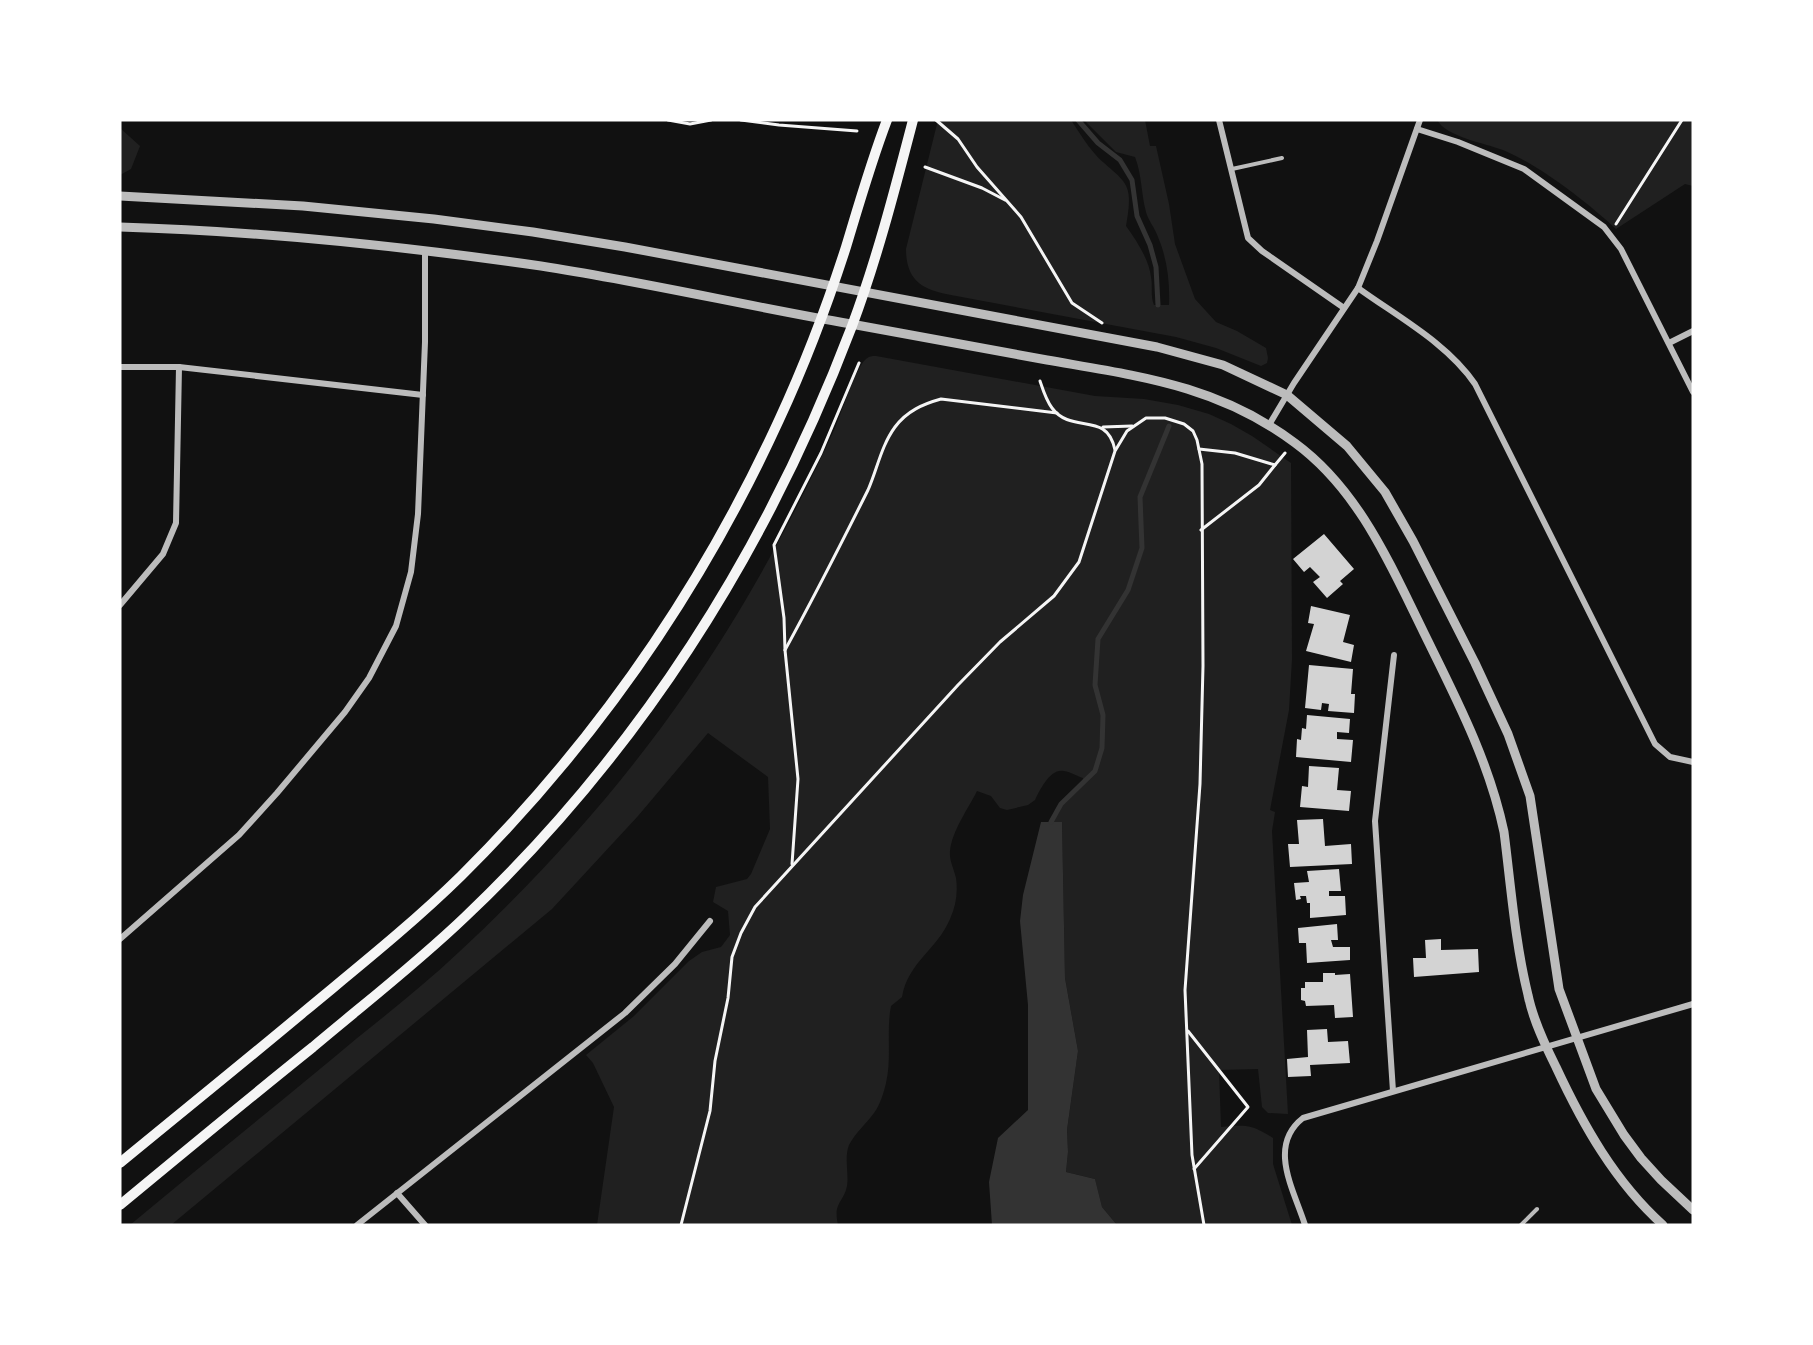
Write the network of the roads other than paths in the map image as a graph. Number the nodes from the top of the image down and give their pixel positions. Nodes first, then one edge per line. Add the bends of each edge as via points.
1 (886, 120) edge
2 (913, 120) edge
3 (1219, 120) edge
4 (1420, 120) edge
5 (1417, 129) junction
6 (1282, 158) dead end
7 (1231, 169) junction
8 (120, 196) edge
9 (120, 227) edge
10 (425, 250) junction
11 (832, 286) junction
12 (1358, 288) junction
13 (864, 291) junction
14 (1344, 308) junction
15 (820, 319) junction
16 (852, 325) junction
17 (1693, 331) edge
18 (1669, 343) junction
19 (120, 367) edge
20 (179, 367) junction
21 (1693, 392) edge
22 (423, 395) junction
23 (1287, 395) junction
24 (1269, 425) junction
25 (120, 604) edge
26 (1394, 655) dead end
27 (1693, 762) edge
28 (710, 921) dead end
29 (120, 939) edge
30 (1693, 1004) edge
31 (1576, 1038) junction
32 (1546, 1046) junction
33 (1393, 1091) junction
34 (120, 1163) edge
35 (398, 1193) junction
36 (120, 1204) edge
37 (1537, 1209) dead end
38 (1693, 1210) edge
39 (357, 1225) edge
40 (425, 1225) edge
41 (1305, 1225) edge
42 (1521, 1225) edge
43 (1663, 1225) edge

1 - 11 main road
2 - 13 main road
3 - 7 street
4 - 5 street
5 - 12 street
5 - 18 street via 1524,169 1598,221 1621,249
6 - 7 lane
7 - 14 street via 1252,243
8 - 11 street via 270,203 434,219 571,238
9 - 10 street
10 - 15 street via 574,272
10 - 22 street
11 - 13 street
11 - 15 main road
12 - 14 street
12 - 27 street via 1440,347 1468,374 1654,744 1670,757
13 - 16 main road
13 - 23 street via 1203,358
14 - 23 street
15 - 16 street
15 - 34 main road via 766,449 705,563 618,694 554,775 459,877 391,940
16 - 24 street via 1164,381 1224,401
16 - 36 main road via 777,499 723,597 637,723 563,816 466,916 412,965
17 - 18 street
18 - 21 street
19 - 20 street
20 - 22 street
20 - 25 street via 176,523 163,554
22 - 29 street via 418,514 411,572 396,626 383,654 345,712 246,826
23 - 24 street
23 - 31 street via 1347,446 1385,492 1493,698 1530,796 1559,989
24 - 32 street via 1308,453 1366,520 1468,723 1499,810 1528,998
26 - 33 street via 1375,821
28 - 35 street via 675,964 626,1013
30 - 31 street
31 - 32 street
31 - 38 street via 1596,1089 1624,1135 1661,1180
32 - 33 street
32 - 43 street via 1575,1108 1606,1159 1634,1197
33 - 41 street via 1311,1115 1290,1131 1283,1155
35 - 39 street
35 - 40 street
37 - 42 lane

